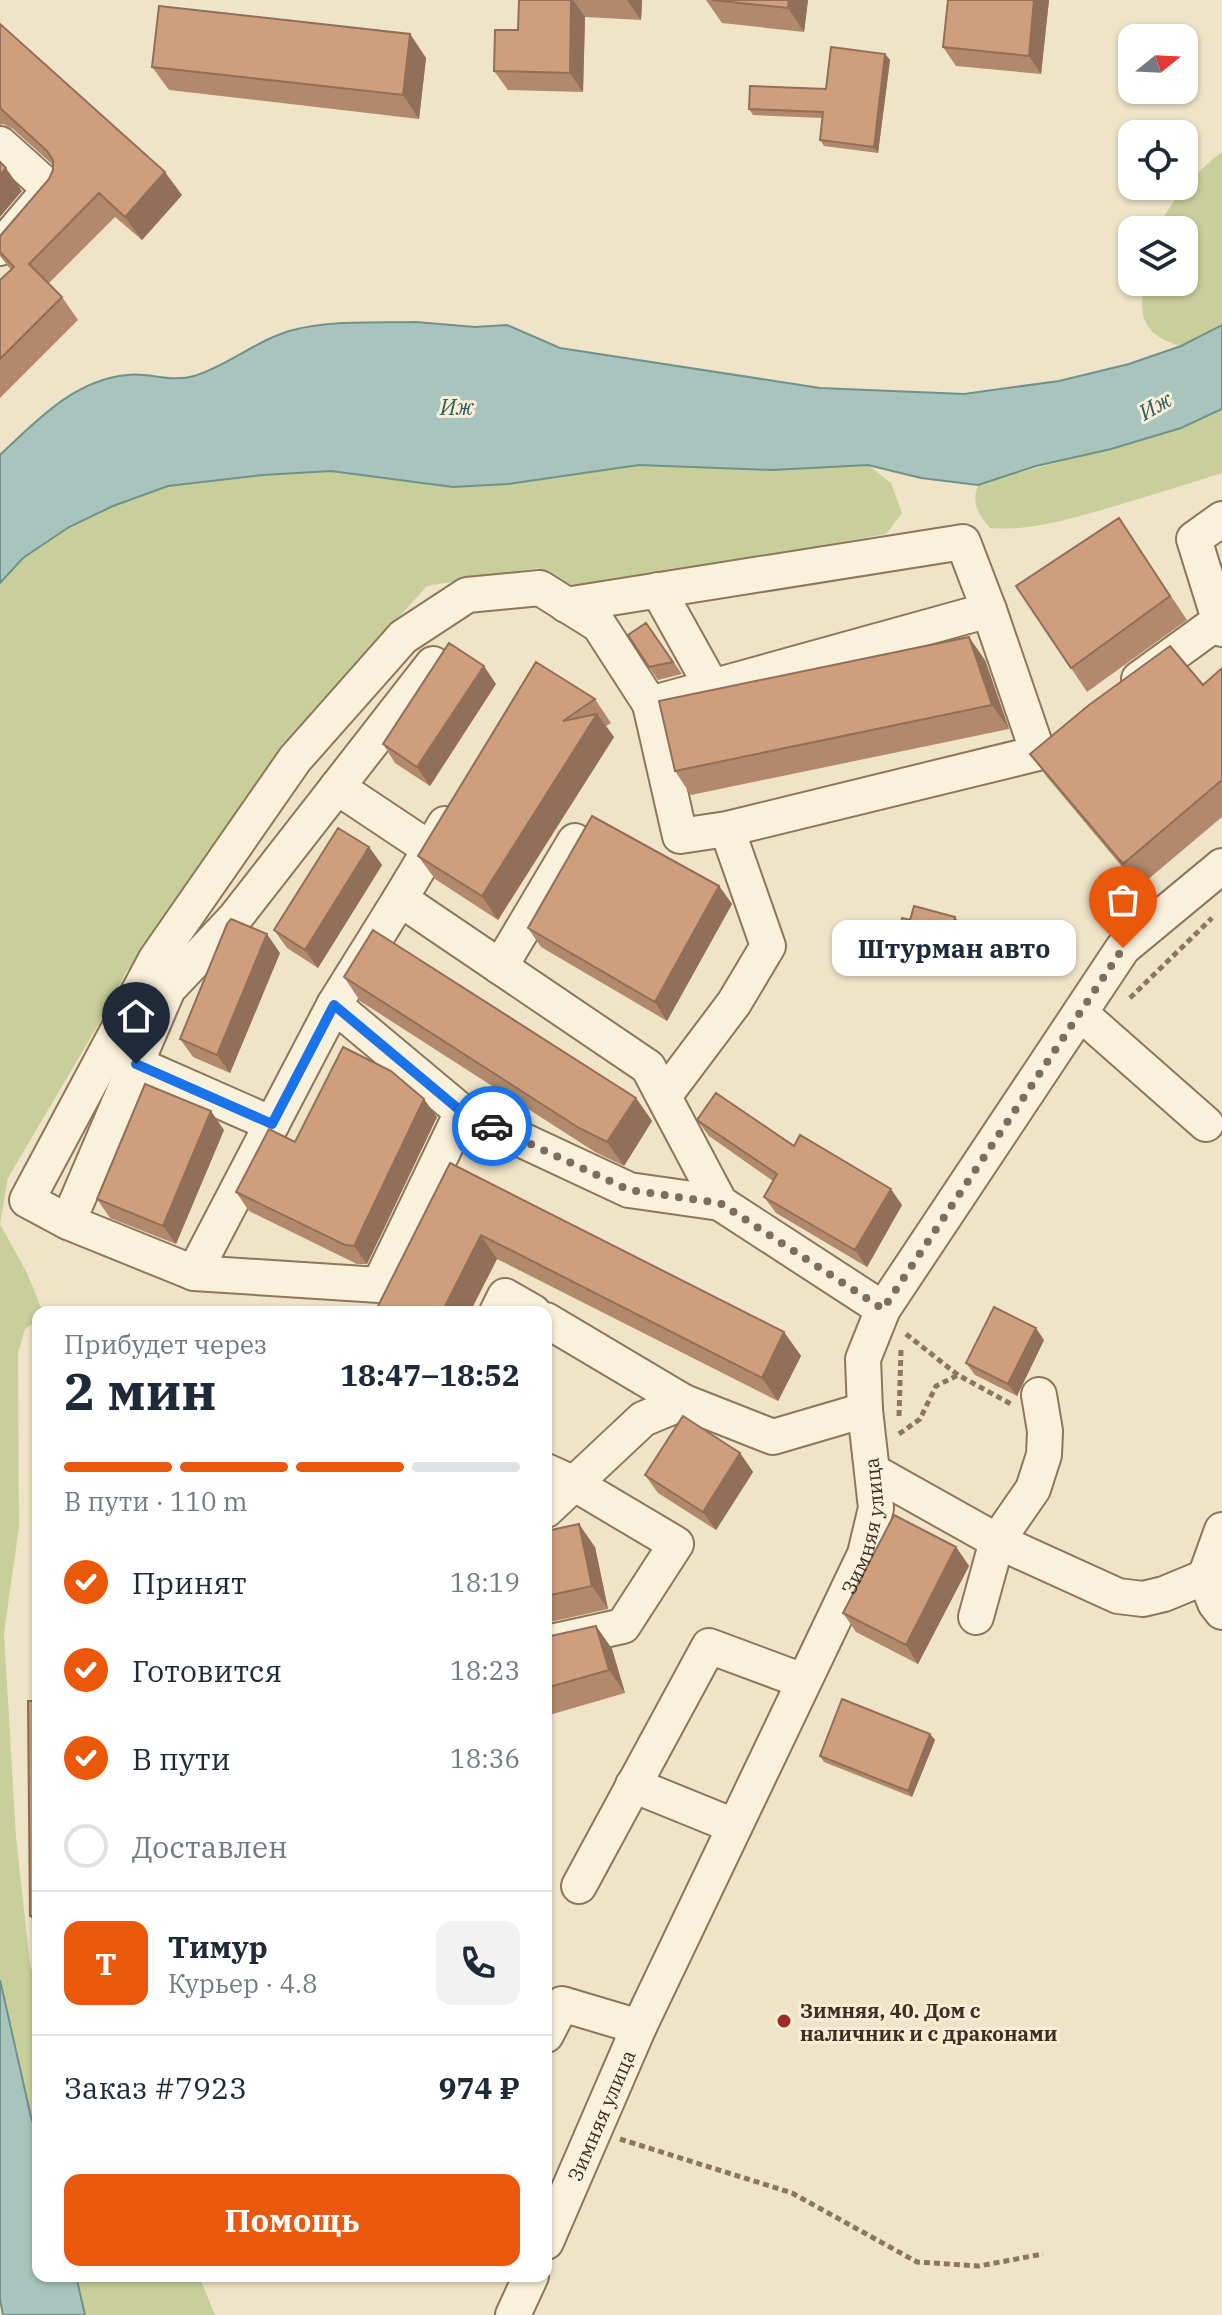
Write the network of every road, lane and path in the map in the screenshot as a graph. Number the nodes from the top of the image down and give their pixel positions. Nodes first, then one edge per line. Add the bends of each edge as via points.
1 (0, 144) edge
2 (0, 248) edge
3 (1222, 519) edge
4 (658, 590) junction
5 (566, 605) junction
6 (989, 610) junction
7 (1221, 625) edge
8 (433, 664) edge
9 (712, 687) junction
10 (1120, 693) edge
11 (650, 704) junction
12 (337, 787) junction
13 (461, 798) edge
14 (727, 829) junction
15 (575, 841) edge
16 (430, 849) junction
17 (1222, 866) edge
18 (400, 899) junction
19 (1222, 908) edge
20 (500, 967) junction
21 (334, 1005) junction
22 (1089, 1021) junction
23 (136, 1064) junction
24 (664, 1096) junction
25 (462, 1112) junction
26 (272, 1124) junction
27 (1206, 1124) dead end
28 (720, 1203) junction
29 (68, 1222) junction
30 (194, 1273) junction
31 (500, 1306) edge
32 (522, 1306) edge
33 (883, 1309) junction
34 (552, 1324) edge
35 (958, 1375) junction
36 (684, 1402) junction
37 (1041, 1408) joint
38 (865, 1410) junction
39 (899, 1434) junction
40 (560, 1477) edge
41 (886, 1478) junction
42 (552, 1496) edge
43 (1222, 1530) edge
44 (997, 1541) junction
45 (1205, 1577) junction
46 (1222, 1612) edge
47 (976, 1617) dead end
48 (552, 1642) edge
49 (803, 1681) junction
50 (633, 1785) junction
51 (734, 1826) junction
52 (579, 1886) dead end
53 (552, 2023) edge
54 (639, 2027) junction
55 (593, 2130) junction
56 (552, 2228) edge
57 (1043, 2254) dead end
58 (528, 2282) edge
59 (513, 2315) edge

1 - 2 street via 50,189
3 - 7 street via 1194,539
4 - 5 street
4 - 6 street via 963,542
4 - 9 street
5 - 11 street via 599,625
5 - 29 street via 540,588 467,595 403,637 295,759 156,959 27,1200
6 - 9 street
6 - 14 street via 1038,753
7 - 10 street
8 - 12 street
9 - 11 street
11 - 14 street via 680,836
12 - 16 street
12 - 23 street via 235,918 168,989
13 - 16 street
14 - 24 street via 768,946 734,1003
15 - 20 street
16 - 18 street
17 - 22 street, Зимняя улица via 1123,948
18 - 20 street
18 - 21 street
19 - 22 path
20 - 24 street via 648,1067
21 - 25 street
21 - 26 street
22 - 27 street
22 - 33 street, Зимняя улица
23 - 26 street
23 - 29 street
24 - 28 street
25 - 28 street via 629,1190
25 - 30 street via 379,1285
26 - 30 street
28 - 33 street
29 - 30 street
31 - 32 street via 505,1296
33 - 38 street, Зимняя улица via 863,1359
34 - 36 street
35 - 37 path
35 - 39 path via 936,1386 920,1419
35 - 39 path via 902,1330
36 - 38 street via 773,1437
36 - 40 street via 643,1419
37 - 44 street via 1044,1455 1033,1489
38 - 41 street, Зимняя улица
39 - 41 path
40 - 42 street
40 - 48 street via 676,1544 623,1626
41 - 44 street
41 - 49 street, Зимняя улица via 865,1554
43 - 45 street
44 - 45 street via 1118,1596 1143,1599
44 - 47 street
45 - 46 street
49 - 50 street via 709,1646
49 - 51 street, Зимняя улица
50 - 51 street
50 - 52 street
51 - 54 street, Зимняя улица
53 - 54 street via 562,2004
54 - 55 street, Зимняя улица
55 - 56 street, Зимняя улица
55 - 57 path via 792,2193 917,2262 979,2266
58 - 59 street

